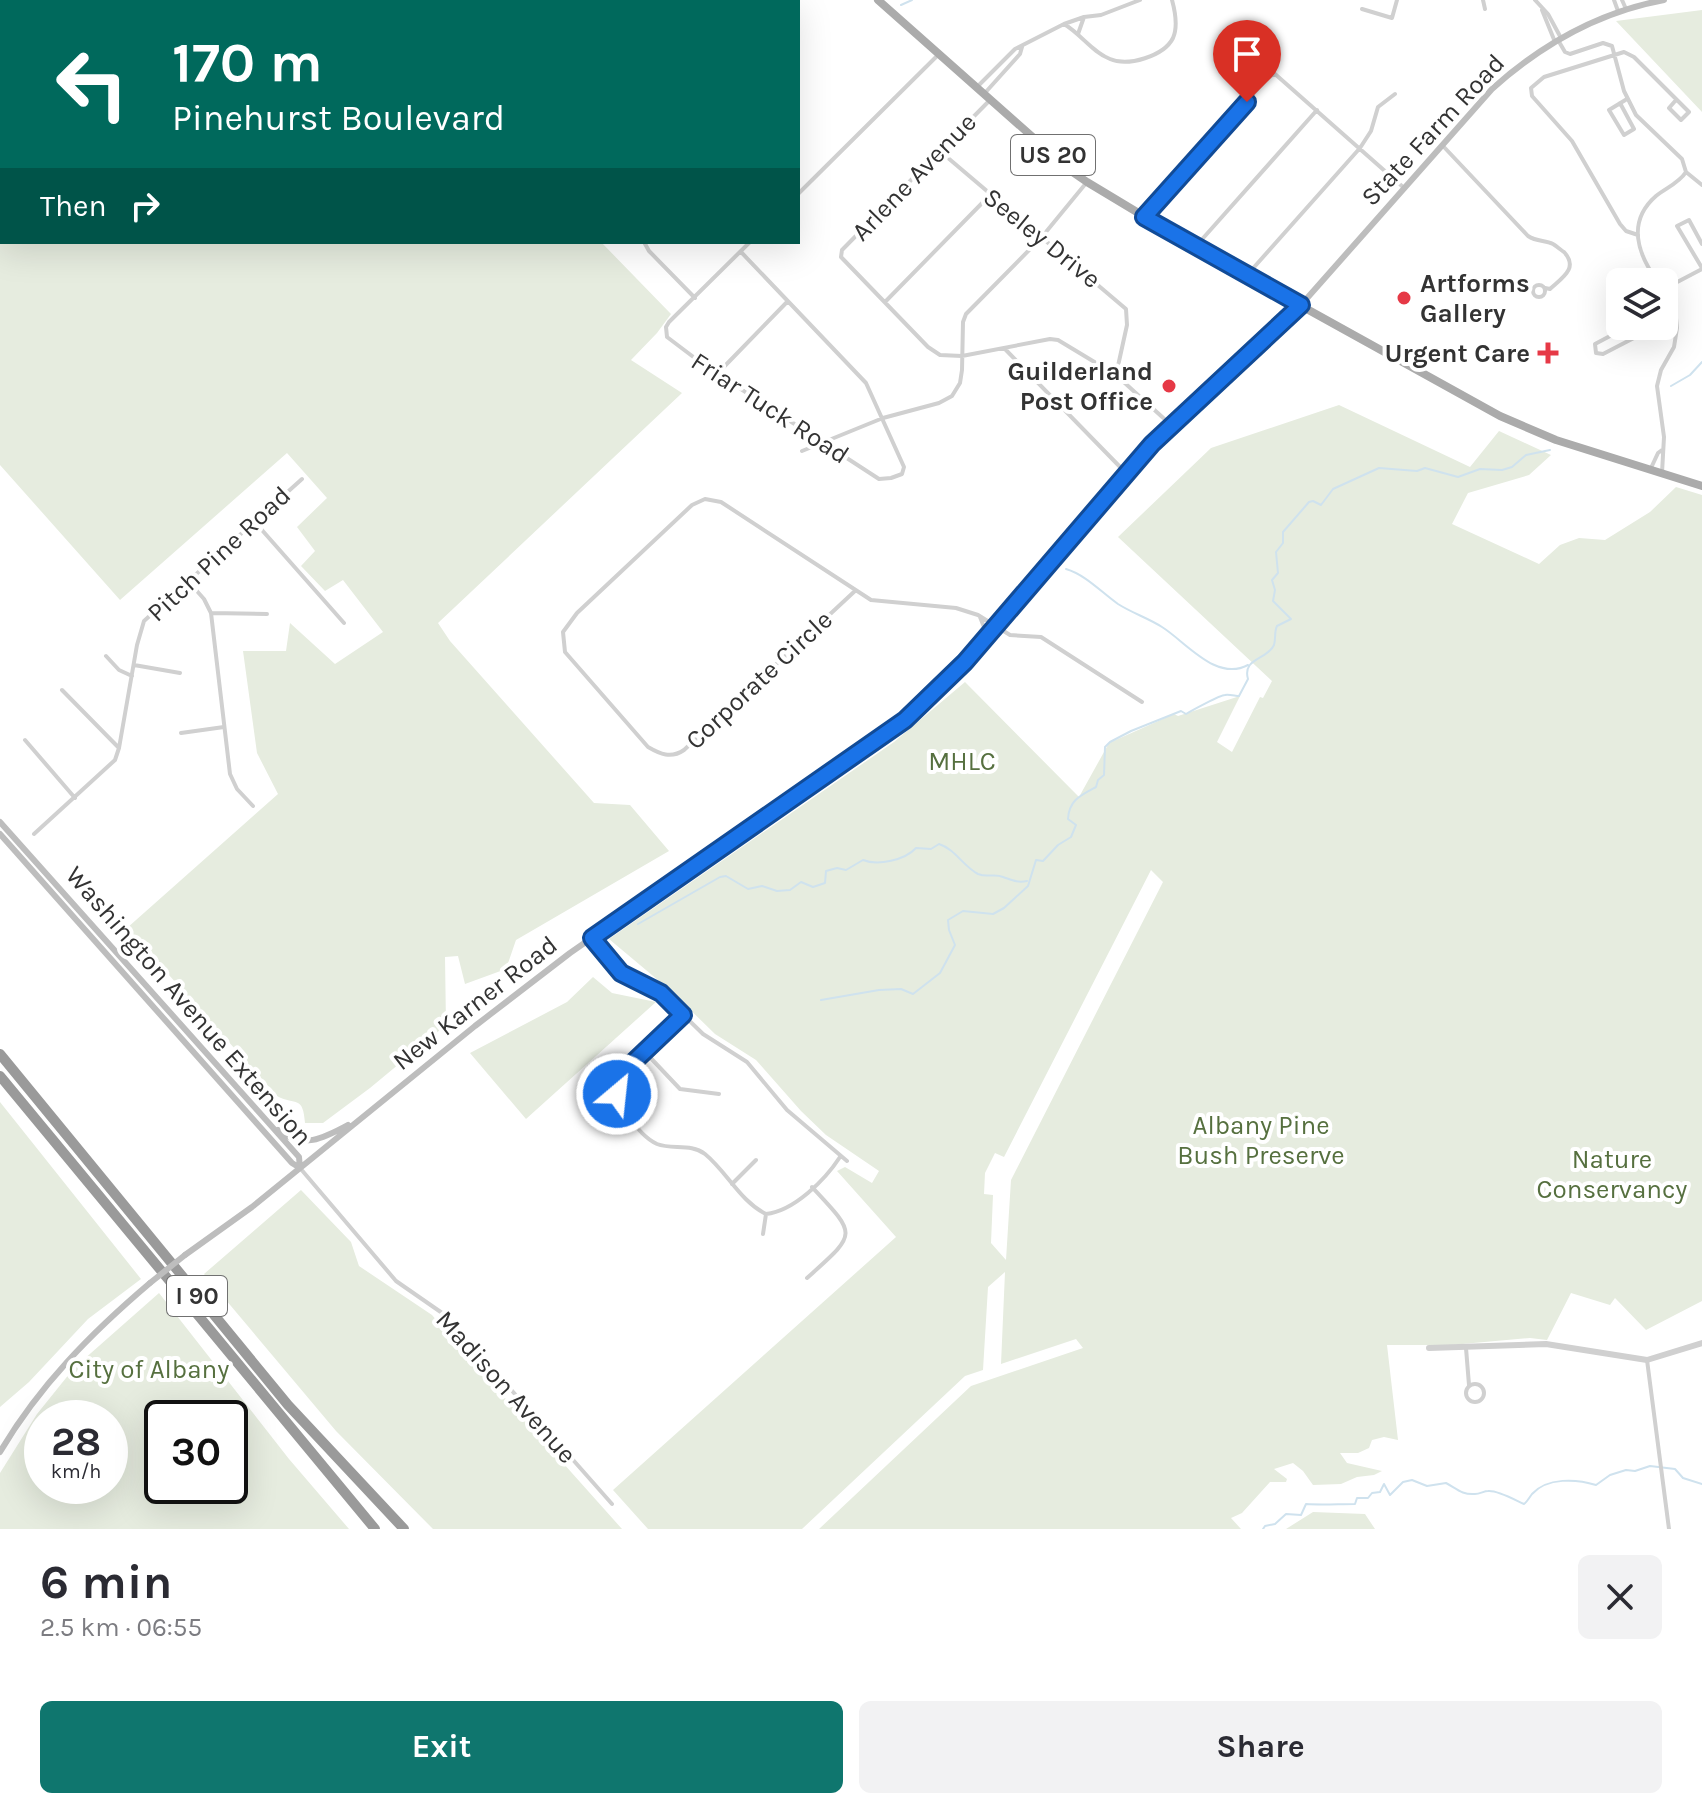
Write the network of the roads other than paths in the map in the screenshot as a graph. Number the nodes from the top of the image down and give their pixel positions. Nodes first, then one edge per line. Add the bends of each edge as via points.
1 (878, 0) edge
2 (1140, 0) edge
3 (1172, 0) edge
4 (1397, 0) edge
5 (1483, 0) edge
6 (1535, 0) edge
7 (1614, 0) edge
8 (1622, 0) edge
9 (1664, 0) edge
10 (1362, 9) dead end
11 (1485, 9) dead end
12 (1622, 10) junction
13 (1084, 17) junction
14 (1064, 24) junction
15 (1078, 34) junction
16 (1558, 40) junction
17 (1022, 47) junction
18 (939, 54) junction
19 (1615, 54) junction
20 (983, 94) junction
21 (1395, 94) dead end
22 (1627, 99) junction
23 (1676, 100) junction
24 (1620, 103) junction
25 (1317, 110) junction
26 (1443, 146) junction
27 (1360, 148) junction
28 (941, 152) junction
29 (1686, 172) junction
30 (1087, 182) junction
31 (1702, 185) edge
32 (1404, 189) junction
33 (800, 192) edge
34 (989, 196) junction
35 (1144, 217) junction
36 (1638, 235) junction
37 (1041, 238) junction
38 (646, 244) edge
39 (748, 244) edge
40 (1702, 244) edge
41 (1195, 247) junction
42 (741, 252) junction
43 (1648, 268) edge
44 (1702, 268) edge
45 (1246, 276) junction
46 (1678, 283) edge
47 (1545, 288) dead end
48 (695, 298) junction
49 (787, 302) junction
50 (885, 302) junction
51 (1301, 305) junction
52 (1606, 338) edge
53 (1630, 340) edge
54 (1674, 340) edge
55 (1004, 348) junction
56 (962, 356) junction
57 (717, 374) junction
58 (1116, 375) junction
59 (883, 418) junction
60 (1171, 425) junction
61 (821, 442) junction
62 (1662, 450) junction
63 (802, 451) dead end
64 (1650, 470) junction
65 (1125, 472) junction
66 (1662, 473) junction
67 (302, 479) dead end
68 (1702, 486) edge
69 (254, 521) junction
70 (188, 581) junction
71 (856, 590) junction
72 (211, 613) junction
73 (267, 614) dead end
74 (978, 615) junction
75 (344, 623) dead end
76 (996, 625) junction
77 (982, 642) junction
78 (106, 656) dead end
79 (134, 665) junction
80 (180, 673) dead end
81 (132, 676) junction
82 (62, 690) dead end
83 (1142, 702) dead end
84 (224, 727) junction
85 (181, 733) dead end
86 (25, 740) dead end
87 (119, 748) junction
88 (75, 798) junction
89 (253, 806) dead end
90 (0, 822) edge
91 (0, 834) edge
92 (34, 834) dead end
93 (592, 938) junction
94 (683, 1015) junction
95 (644, 1051) junction
96 (0, 1054) edge
97 (0, 1076) edge
98 (603, 1091) dead end
99 (617, 1091) junction
100 (719, 1094) dead end
101 (251, 1104) junction
102 (362, 1118) junction
103 (840, 1157) junction
104 (756, 1160) dead end
105 (847, 1161) dead end
106 (300, 1168) junction
107 (732, 1184) junction
108 (812, 1187) junction
109 (766, 1214) junction
110 (763, 1234) dead end
111 (807, 1278) dead end
112 (1702, 1343) edge
113 (1429, 1348) dead end
114 (1466, 1348) junction
115 (1647, 1360) junction
116 (1469, 1386) junction
117 (0, 1452) edge
118 (612, 1504) dead end
119 (375, 1529) edge
120 (404, 1529) edge
121 (1669, 1529) edge

1 - 18 main road, US 20
2 - 13 street
3 - 15 street via 1171,40 1133,61 1110,59
4 - 10 street via 1392,18
5 - 11 street
6 - 16 street
7 - 12 street
8 - 12 street
9 - 12 main road, State Farm Road
12 - 16 main road, State Farm Road
13 - 14 street
13 - 15 street
14 - 15 street
14 - 17 street
16 - 19 street via 1568,53 1607,43
16 - 26 main road, State Farm Road via 1492,89
17 - 20 street
17 - 20 street via 1015,49
18 - 20 main road, US 20
18 - 33 street
19 - 22 street
19 - 23 street via 1631,54
19 - 36 street via 1544,77 1530,91 1572,141 1620,224
20 - 28 street, Arlene Avenue
20 - 30 main road, US 20
21 - 27 street via 1378,107
22 - 24 street
22 - 29 street via 1644,125 1682,159
23 - 23 street via 1689,112 1681,120 1669,108
24 - 24 street via 1609,110 1624,135 1634,129
25 - 27 street
25 - 35 street via 1275,74 1268,77
25 - 41 street
26 - 32 main road, State Farm Road
26 - 47 street via 1528,236 1553,244 1569,259 1567,273
27 - 32 street
27 - 45 street
28 - 34 street, Seeley Drive
28 - 50 street, Arlene Avenue via 840,255
29 - 31 street
29 - 36 street via 1647,206
30 - 35 main road, US 20
30 - 37 street
32 - 51 main road, State Farm Road
34 - 37 street, Seeley Drive
34 - 50 street
35 - 41 main road, US 20
36 - 43 street
37 - 56 street via 966,314
37 - 58 street, Seeley Drive via 1127,312
38 - 48 street
39 - 42 street
40 - 44 street via 1689,220 1677,226
41 - 45 main road, US 20
42 - 48 street
42 - 49 street
44 - 46 street
45 - 51 main road, US 20
48 - 57 street, Friar Tuck Road via 669,322 665,333
49 - 57 street
49 - 59 street via 866,383
50 - 56 street via 935,353
51 - 60 main road, New Karner Road
51 - 64 main road, US 20 via 1500,416
52 - 53 street via 1595,344 1596,353
54 - 62 street via 1658,378
55 - 56 street
55 - 58 street via 1054,339
55 - 65 street
56 - 59 street via 960,383 952,396
57 - 61 street, Friar Tuck Road
58 - 60 street
59 - 61 street
59 - 61 street, Friar Tuck Road via 904,470 901,475 879,479
60 - 65 main road, New Karner Road
61 - 63 street
62 - 64 street
62 - 66 street
64 - 66 main road, US 20
65 - 76 main road, New Karner Road
66 - 68 main road, US 20
67 - 69 street, Pitch Pine Road
69 - 70 street, Pitch Pine Road
69 - 75 street
70 - 72 street
70 - 79 street, Pitch Pine Road via 144,621
71 - 71 street, Corporate Circle via 721,502 705,499 692,505 577,613 565,627 563,643 573,662 648,747 675,755
71 - 74 street, Corporate Circle via 877,602 948,606
72 - 73 street
72 - 84 street
74 - 76 street, Corporate Circle
74 - 77 street via 984,627
76 - 77 main road, New Karner Road
76 - 83 street, Corporate Circle via 1010,635 1053,642
77 - 93 main road, New Karner Road via 893,729
78 - 81 street
79 - 80 street
79 - 81 street, Pitch Pine Road
81 - 87 street, Pitch Pine Road
82 - 87 street
84 - 85 street
84 - 89 street via 234,785
86 - 88 street
87 - 88 street, Pitch Pine Road via 112,764
88 - 92 street, Pitch Pine Road
90 - 101 main road, Washington Avenue Extension
91 - 106 main road, Washington Avenue Extension
93 - 94 street via 621,973 661,993
93 - 102 main road, New Karner Road
94 - 95 street
94 - 103 street via 714,1043 747,1062 787,1110
95 - 99 street via 623,1072
95 - 100 street via 680,1089
96 - 120 highway, I 90 via 281,1397
97 - 119 highway, I 90
98 - 99 street
99 - 107 street via 622,1110 645,1136 665,1146 702,1152
101 - 102 main road via 285,1135 300,1141 317,1140
101 - 106 main road, Washington Avenue Extension via 299,1157
102 - 106 main road, New Karner Road
103 - 105 street
103 - 108 street
104 - 107 street
106 - 117 main road, New Karner Road, bridge via 108,1319 26,1411
106 - 118 street, Madison Avenue via 396,1281 445,1315
107 - 109 street
108 - 109 street via 788,1208
108 - 111 street via 844,1222 846,1236 841,1248
109 - 110 street
112 - 115 street
113 - 114 street
114 - 115 street via 1546,1344
114 - 116 street
115 - 121 street
116 - 116 street via 1467,1397 1481,1400 1483,1387

